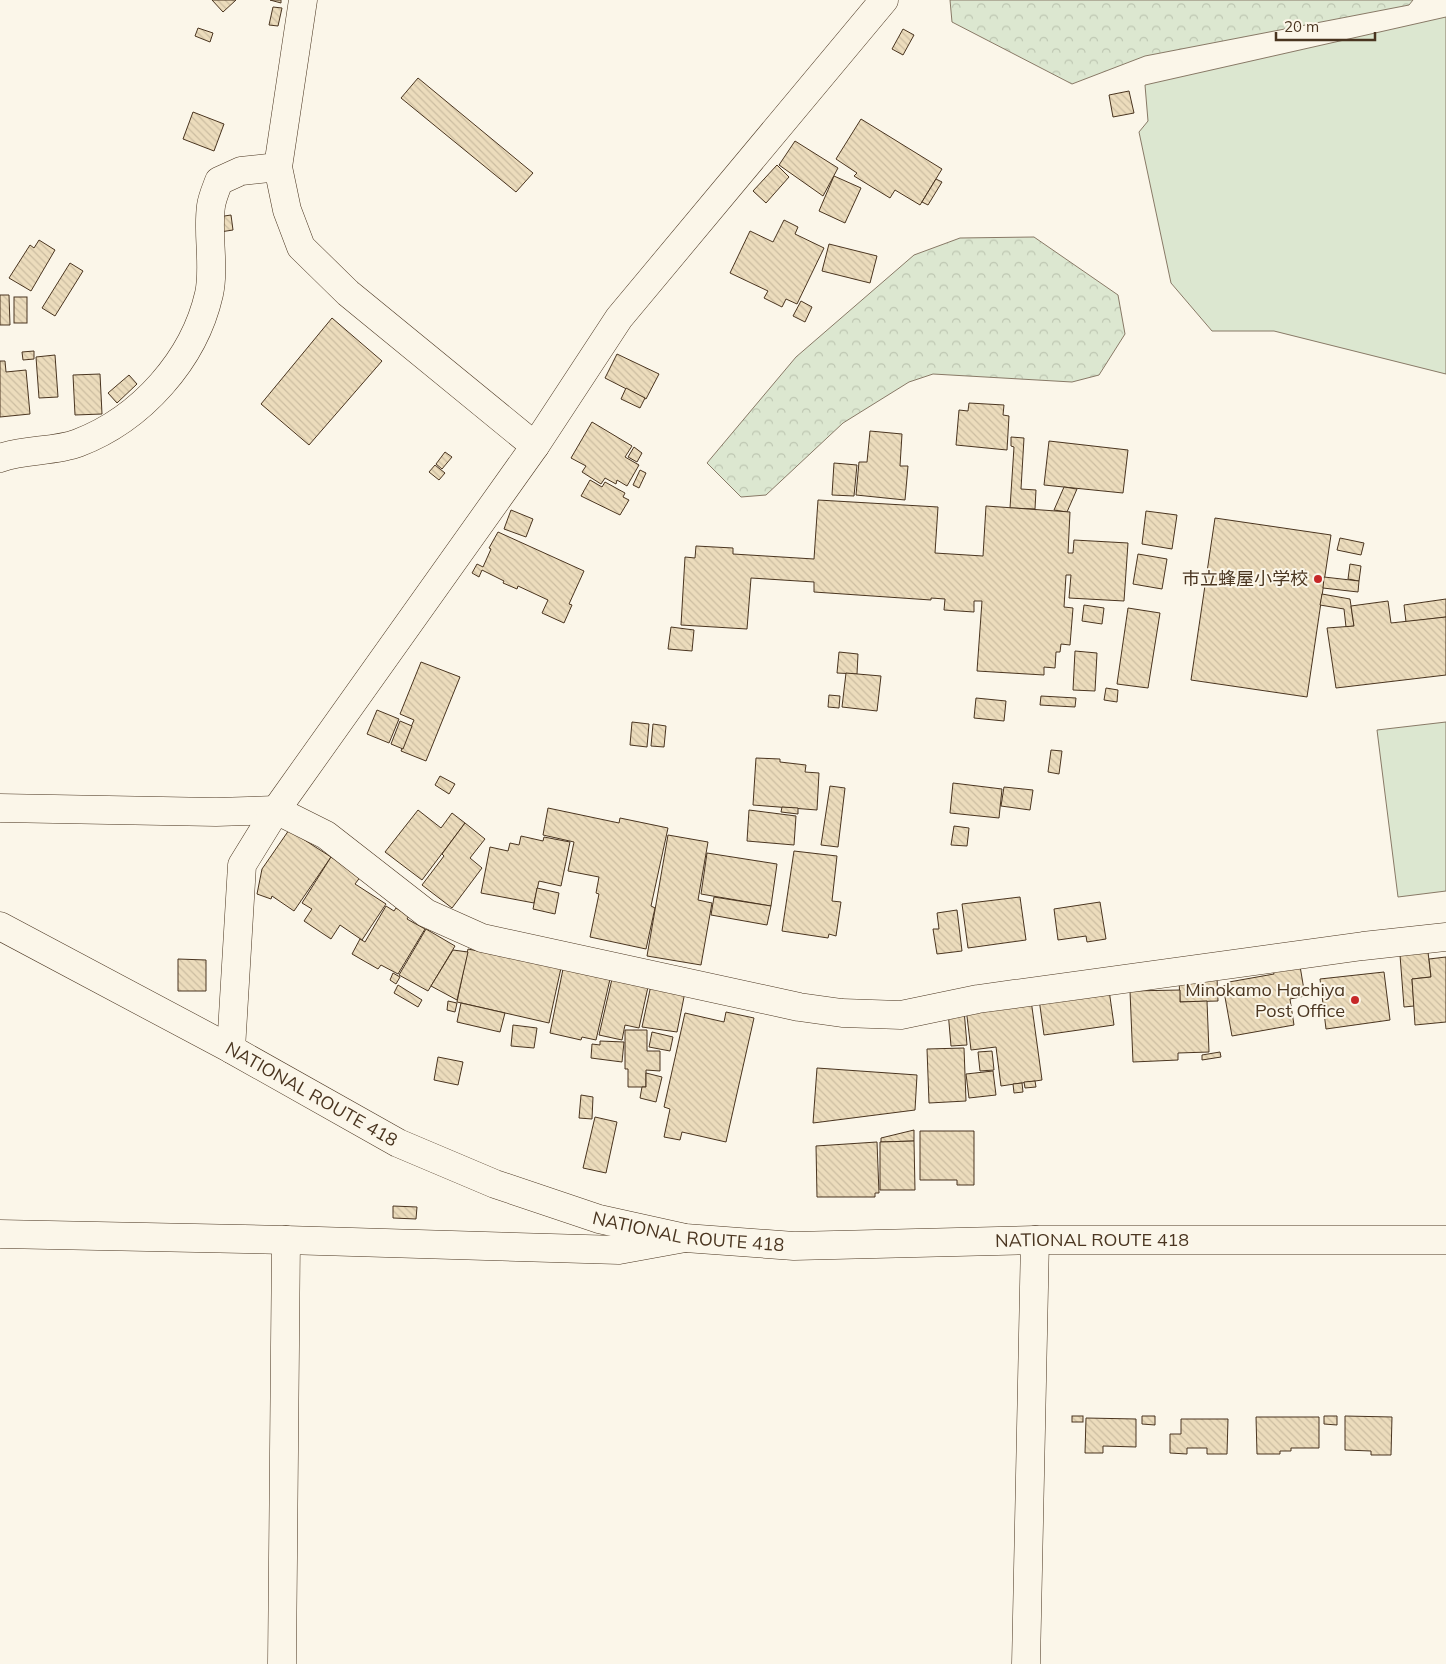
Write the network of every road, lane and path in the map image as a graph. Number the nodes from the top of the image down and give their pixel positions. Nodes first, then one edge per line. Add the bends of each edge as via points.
1 (303, 0) edge
2 (884, 0) edge
3 (278, 167) junction
4 (535, 446) junction
5 (0, 458) edge
6 (0, 808) edge
7 (276, 810) junction
8 (0, 926) edge
9 (1446, 937) edge
10 (231, 1049) junction
11 (0, 1234) edge
12 (686, 1238) junction
13 (286, 1240) junction
14 (1035, 1240) junction
15 (1446, 1240) edge
16 (282, 1664) edge
17 (1026, 1664) edge

1 - 3 main road
2 - 4 main road via 619,318
3 - 4 main road via 287,210 301,247 348,293
3 - 5 main road via 240,171 219,181 210,205 210,293 189,349 158,389 114,427 76,444
4 - 7 main road
6 - 7 main road
7 - 9 main road via 326,835 426,913 482,938 799,1007 842,1013 901,1015 978,999
7 - 10 main road via 242,865
8 - 10 main road, NATIONAL ROUTE 418
10 - 12 main road, NATIONAL ROUTE 418 via 398,1143 496,1184 580,1212
11 - 13 main road
12 - 13 main road via 619,1250
12 - 14 main road, NATIONAL ROUTE 418 via 794,1246
13 - 16 main road
14 - 15 main road, NATIONAL ROUTE 418
14 - 17 main road

